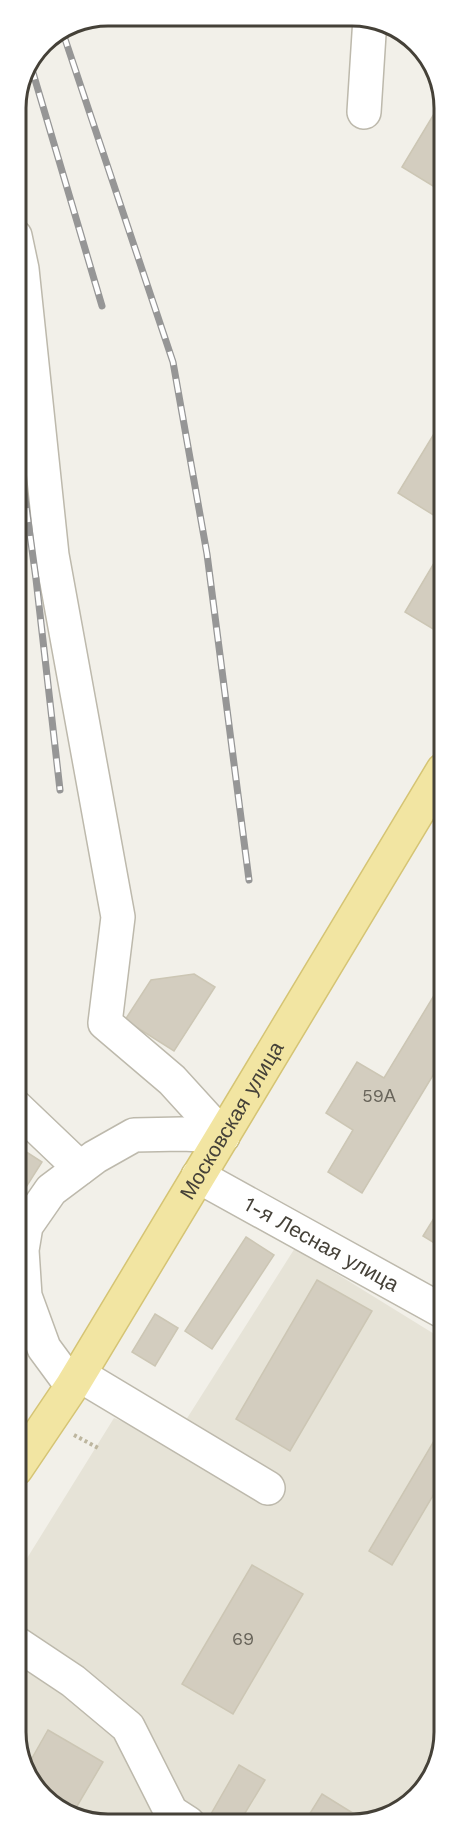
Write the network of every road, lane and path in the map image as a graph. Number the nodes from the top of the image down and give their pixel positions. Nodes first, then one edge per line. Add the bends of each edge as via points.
1 (369, 27) edge
2 (364, 112) dead end
3 (26, 307) edge
4 (434, 786) edge
5 (26, 1117) edge
6 (223, 1136) junction
7 (80, 1168) junction
8 (198, 1176) junction
9 (26, 1226) edge
10 (26, 1299) edge
11 (433, 1306) edge
12 (75, 1380) junction
13 (26, 1452) edge
14 (268, 1488) dead end
15 (26, 1650) edge
16 (174, 1814) edge

1 - 2 street
3 - 6 street via 52,555 118,917 105,1023 172,1080
4 - 6 main road, Московская улица
5 - 7 street
6 - 7 street via 134,1135
6 - 8 main road, Московская улица
7 - 9 street via 51,1190
8 - 11 street, 1-я Лесная улица
8 - 12 main road, Московская улица
10 - 12 street via 45,1348
12 - 13 main road, Московская улица
12 - 14 street
15 - 16 street via 73,1681 128,1727

